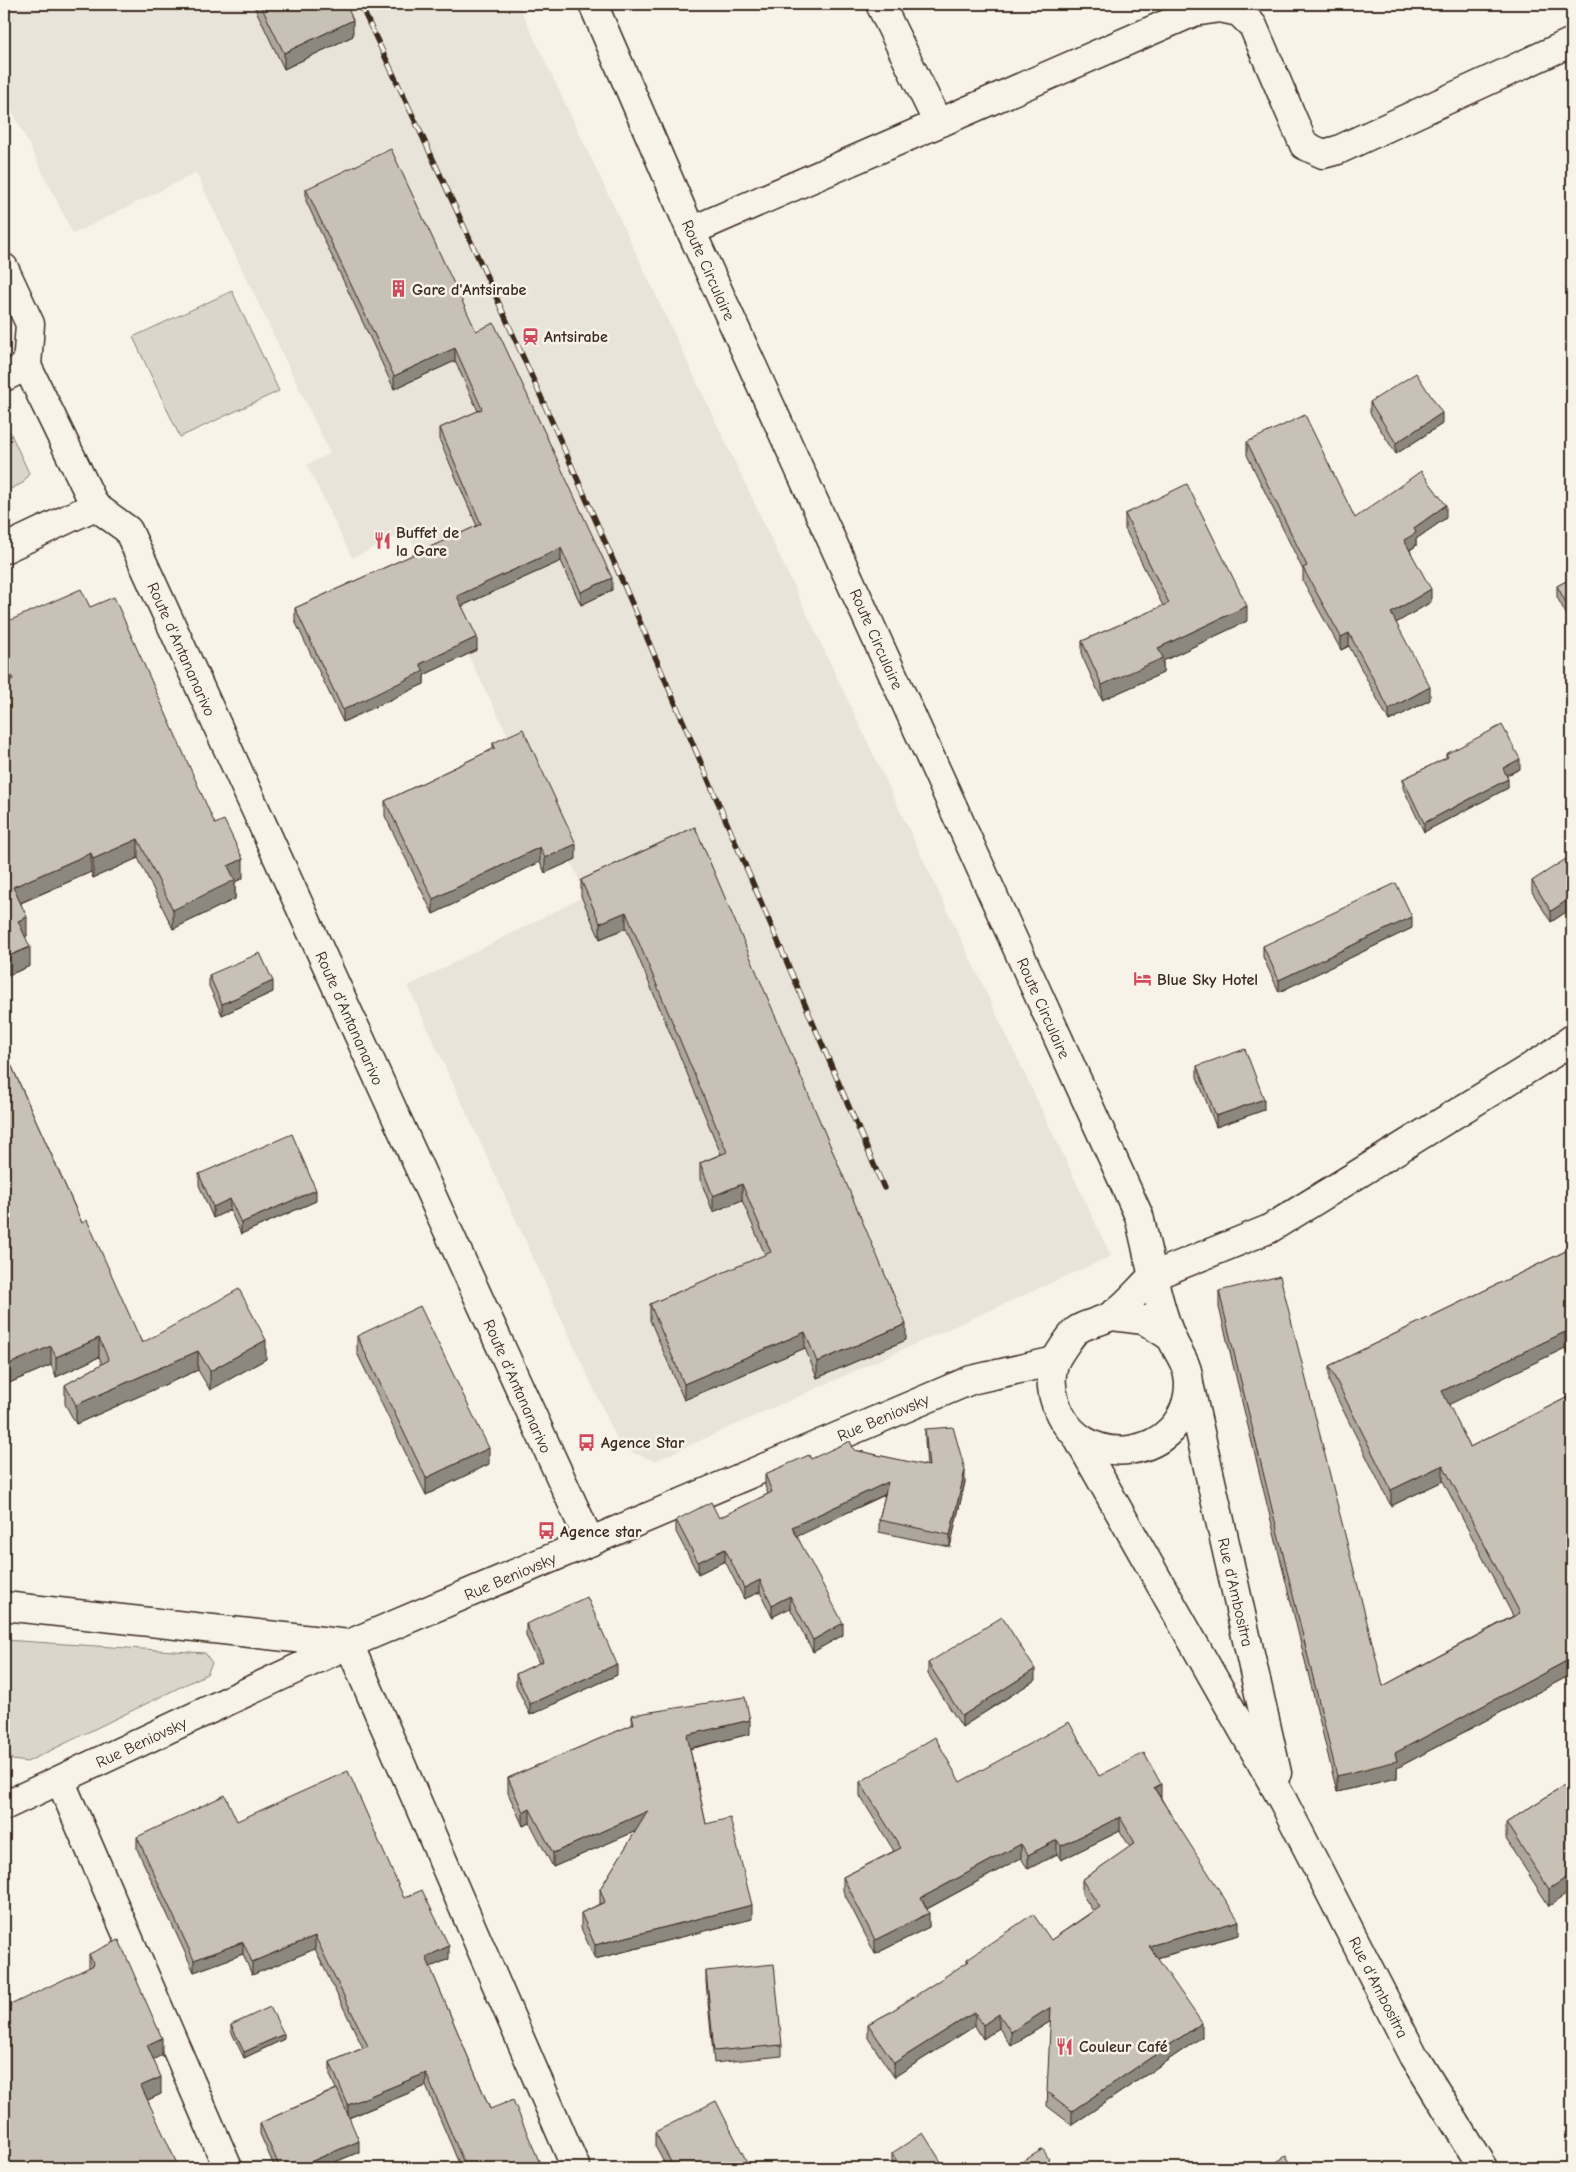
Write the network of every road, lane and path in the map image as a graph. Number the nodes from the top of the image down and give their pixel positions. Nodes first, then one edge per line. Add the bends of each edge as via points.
1 (593, 4) edge
2 (880, 4) edge
3 (1572, 42) edge
4 (938, 123) junction
5 (691, 231) junction
6 (4, 268) edge
7 (16, 372) edge
8 (95, 506) junction
9 (4, 549) edge
10 (1572, 1039) edge
11 (1153, 1276) junction
12 (1112, 1316) junction
13 (1172, 1338) junction
14 (1055, 1361) junction
15 (1189, 1383) junction
16 (1078, 1437) junction
17 (590, 1542) junction
18 (4, 1606) edge
19 (349, 1644) junction
20 (60, 1780) junction
21 (1283, 1801) junction
22 (4, 1806) edge
23 (228, 2168) edge
24 (576, 2168) edge
25 (1483, 2168) edge

1 - 5 street, Route Circulaire
2 - 4 street
3 - 4 street via 1338,150 1323,154 1304,145 1253,26 1239,12 1220,8 1194,12
4 - 5 street
5 - 11 street, Route Circulaire via 1139,1216
6 - 7 street via 30,324
7 - 8 street
8 - 9 street
8 - 17 street, Route d'Antananarivo via 128,530
10 - 11 street via 1269,1229
11 - 12 street
11 - 13 street, Route Circulaire
12 - 13 street via 1144,1320
12 - 14 street via 1077,1330
13 - 15 street via 1184,1359
14 - 16 street via 1051,1389 1059,1416
14 - 17 street, Rue Beniovsky via 971,1380
15 - 16 street via 1183,1413 1164,1437 1136,1451 1105,1451
15 - 21 street, Rue d'Ambositra
16 - 21 street, Rue d'Ambositra
17 - 19 street, Rue Beniovsky
18 - 19 street
19 - 20 street, Rue Beniovsky
19 - 24 street
20 - 22 street, Rue Beniovsky
20 - 23 street
21 - 25 street, Rue d'Ambositra via 1414,2056

